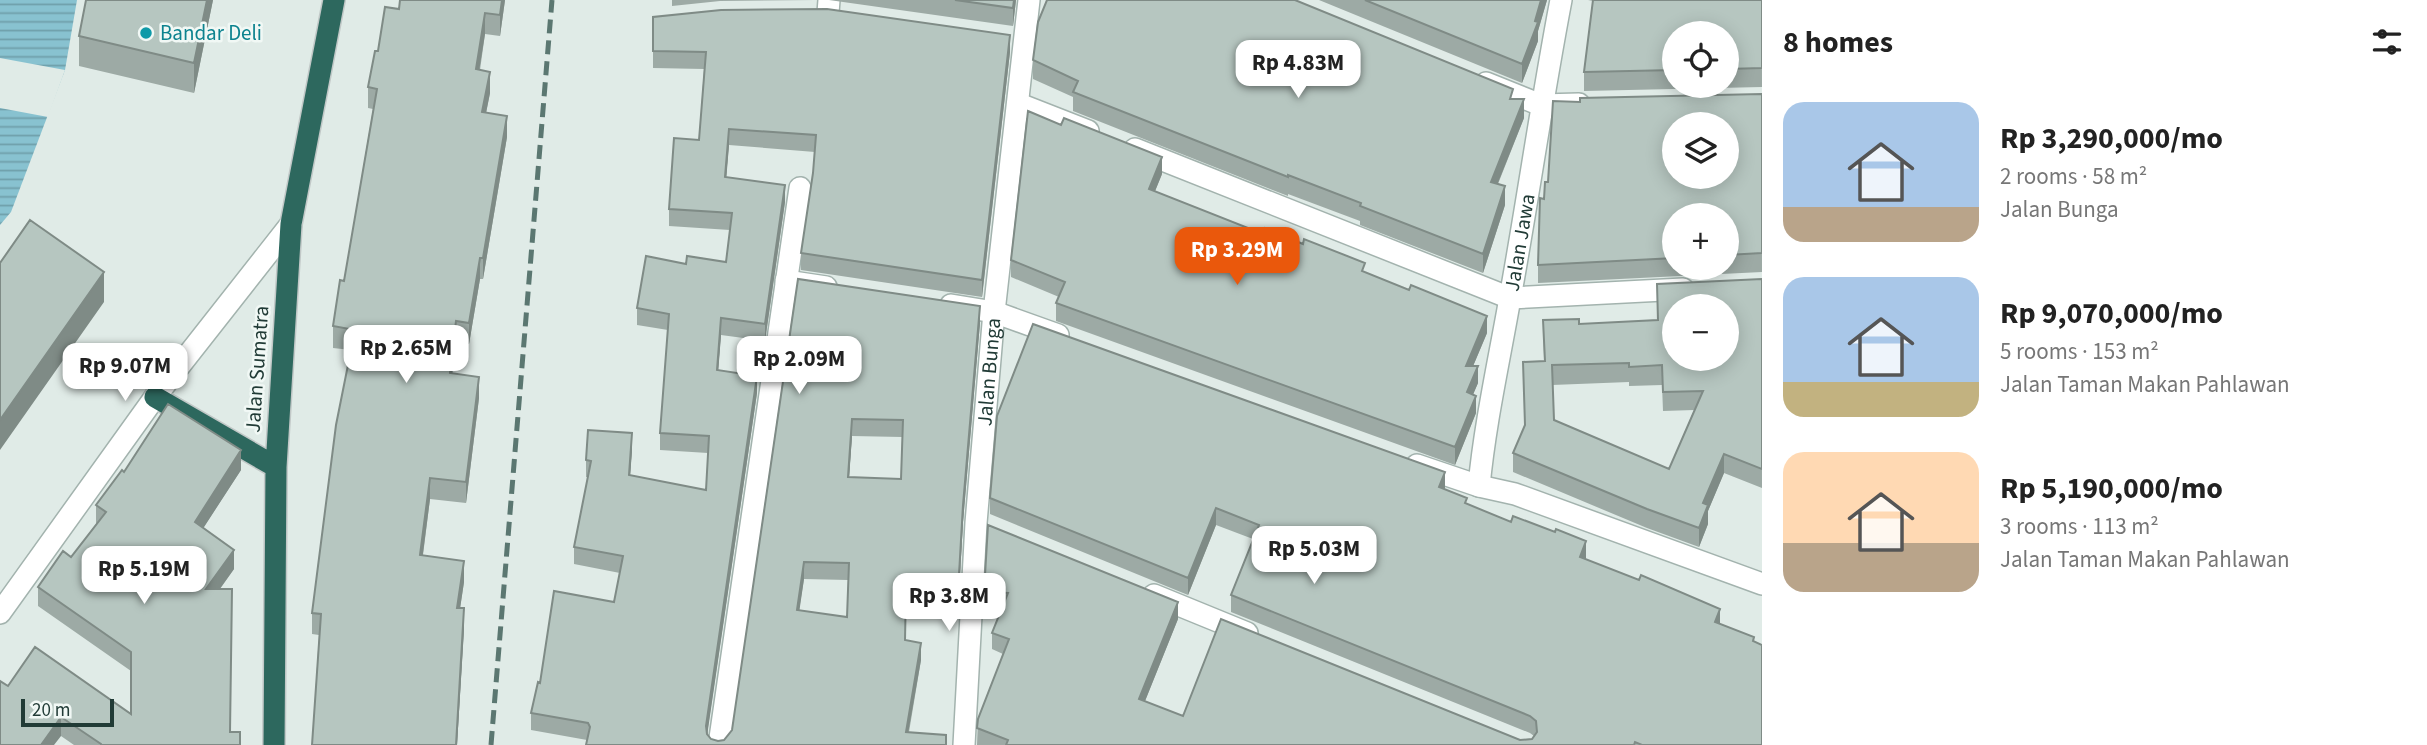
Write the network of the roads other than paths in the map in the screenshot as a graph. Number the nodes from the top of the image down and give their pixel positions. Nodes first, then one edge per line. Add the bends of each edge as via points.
1 (334, 0) edge
2 (1029, 0) edge
3 (1561, 0) edge
4 (829, 6) edge
5 (801, 13) edge
6 (854, 17) edge
7 (999, 37) edge
8 (1025, 41) junction
9 (1464, 74) edge
10 (1018, 104) junction
11 (1596, 104) edge
12 (1541, 105) junction
13 (800, 188) dead end
14 (290, 223) junction
15 (786, 281) junction
16 (1703, 288) edge
17 (851, 290) edge
18 (1510, 298) junction
19 (929, 302) edge
20 (994, 312) junction
21 (1073, 340) edge
22 (155, 397) junction
23 (1401, 459) edge
24 (276, 467) junction
25 (1479, 486) junction
26 (976, 523) junction
27 (1002, 534) edge
28 (1762, 584) edge
29 (1129, 585) edge
30 (0, 613) edge
31 (1270, 642) edge
32 (274, 745) edge
33 (719, 745) edge
34 (964, 745) edge

1 - 14 highway, Jalan Sumatra
2 - 8 street, Jalan Bunga
3 - 12 street, Jalan Jawa
4 - 5 street
4 - 6 street
7 - 8 street
8 - 10 street, Jalan Bunga
9 - 12 street
10 - 18 street
10 - 20 street, Jalan Bunga
11 - 12 street
12 - 18 street, Jalan Jawa
13 - 15 street
14 - 22 street
14 - 24 highway, Jalan Sumatra
15 - 17 street
15 - 33 street
16 - 18 street
18 - 25 street, Jalan Jawa via 1484,432
19 - 20 street
20 - 21 street
20 - 26 street, Jalan Bunga
22 - 24 highway
22 - 30 street
23 - 25 street
24 - 32 highway, Jalan Sumatra
25 - 28 street via 1516,494
26 - 27 street
26 - 34 street, Jalan Bunga
29 - 31 street

